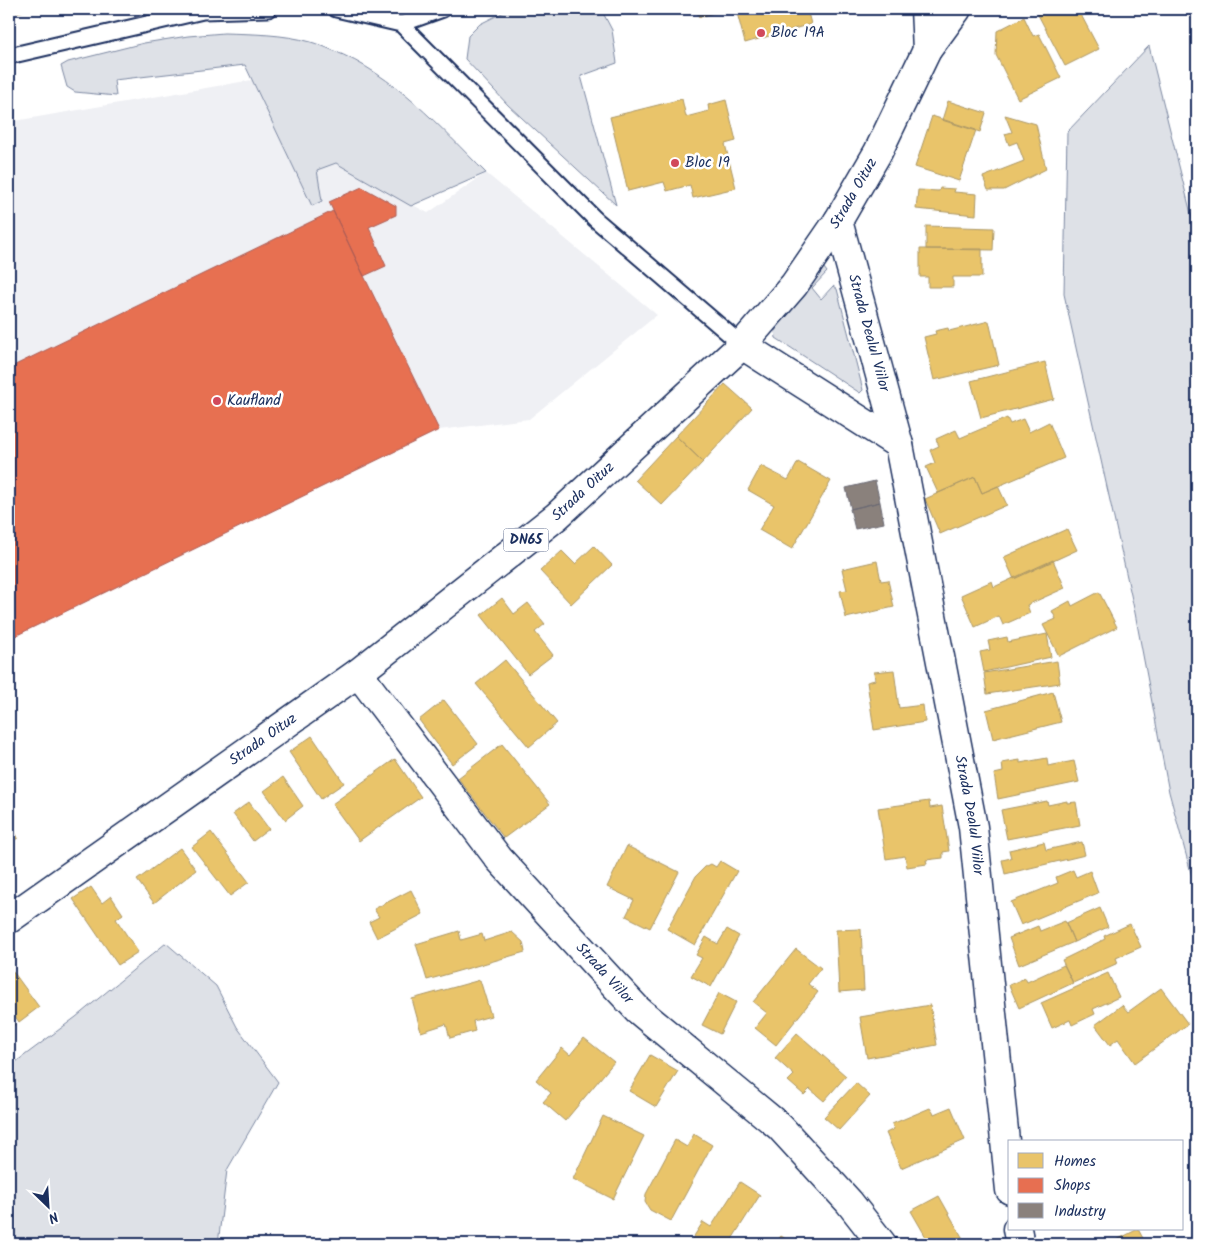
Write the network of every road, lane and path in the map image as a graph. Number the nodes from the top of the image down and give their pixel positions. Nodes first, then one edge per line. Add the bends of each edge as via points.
1 (268, 9) edge
2 (336, 9) edge
3 (443, 9) edge
4 (925, 9) edge
5 (957, 9) edge
6 (401, 24) junction
7 (927, 50) junction
8 (9, 56) edge
9 (838, 221) junction
10 (742, 345) junction
11 (899, 445) junction
12 (358, 672) junction
13 (9, 919) edge
14 (1008, 1170) edge
15 (1017, 1230) edge
16 (882, 1244) edge
17 (1020, 1244) edge

1 - 8 lane via 203,11
2 - 6 lane
3 - 6 lane
4 - 7 street, Strada Oituz / DN65
5 - 7 street, Strada Oituz / DN65
6 - 10 lane via 595,220
7 - 9 street, Strada Oituz / DN65 via 878,152
9 - 10 street, Strada Oituz / DN65 via 794,285
9 - 11 street, Strada Dealul Viilor
10 - 11 street
10 - 12 street, Strada Oituz / DN65 via 558,516
11 - 14 street, Strada Dealul Viilor via 973,827
12 - 13 street, Strada Oituz / DN65
12 - 16 street, Strada Viilor via 499,859 638,1010 780,1127 849,1202
15 - 17 street

